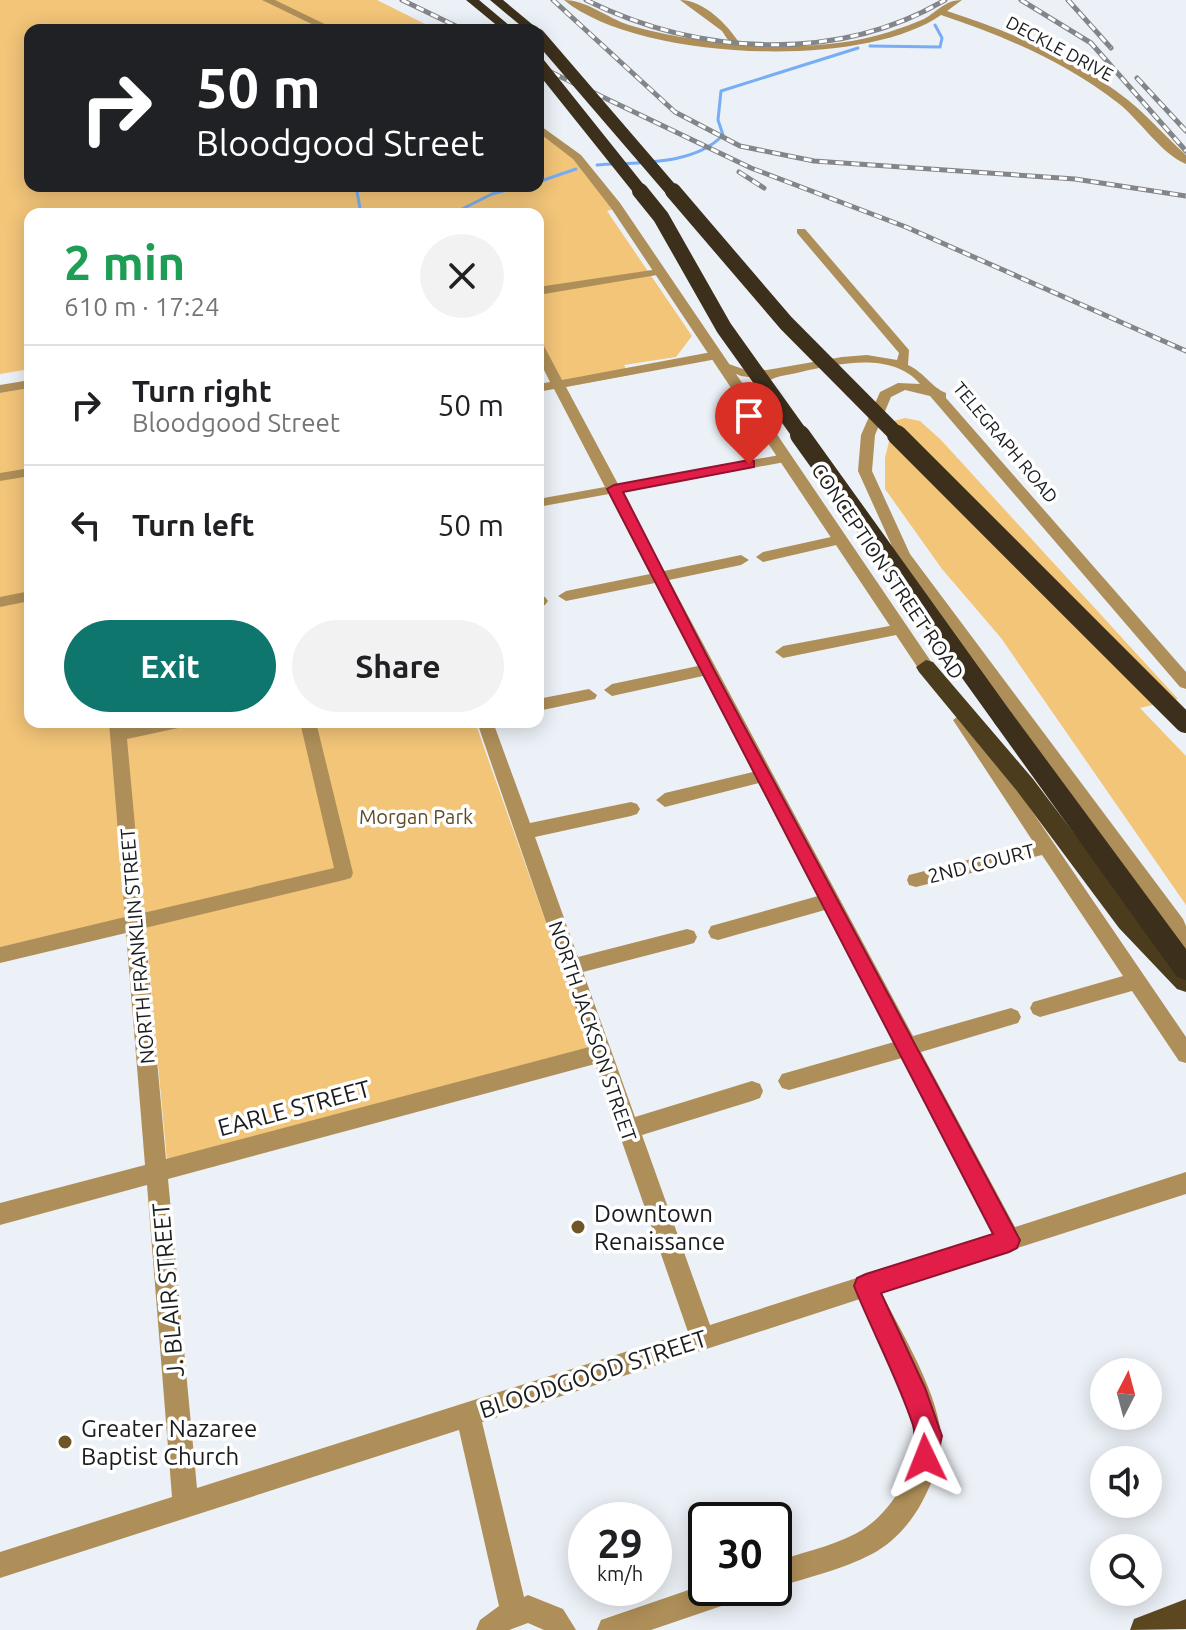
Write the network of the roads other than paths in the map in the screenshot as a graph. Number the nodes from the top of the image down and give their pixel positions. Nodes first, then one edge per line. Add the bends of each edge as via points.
1 (267, 0) edge
2 (472, 0) edge
3 (496, 0) edge
4 (569, 0) edge
5 (685, 0) edge
6 (957, 0) edge
7 (944, 13) junction
8 (319, 24) edge
9 (501, 24) edge
10 (526, 24) edge
11 (544, 42) edge
12 (736, 45) junction
13 (544, 71) edge
14 (544, 132) edge
15 (1186, 161) edge
16 (801, 231) dead end
17 (659, 272) junction
18 (544, 290) edge
19 (544, 357) edge
20 (720, 360) junction
21 (902, 365) junction
22 (773, 372) junction
23 (558, 384) junction
24 (24, 385) edge
25 (544, 387) edge
26 (0, 389) edge
27 (941, 396) junction
28 (752, 409) junction
29 (785, 458) junction
30 (24, 473) edge
31 (0, 477) edge
32 (614, 489) junction
33 (544, 502) edge
34 (840, 540) junction
35 (763, 557) dead end
36 (741, 560) dead end
37 (659, 577) junction
38 (566, 596) dead end
39 (24, 597) edge
40 (0, 602) edge
41 (900, 629) junction
42 (783, 652) dead end
43 (926, 667) junction
44 (706, 670) junction
45 (1186, 683) edge
46 (612, 690) dead end
47 (589, 695) dead end
48 (544, 704) edge
49 (1185, 723) edge
50 (117, 728) edge
51 (309, 728) edge
52 (487, 728) edge
53 (763, 776) junction
54 (665, 800) dead end
55 (631, 809) dead end
56 (523, 832) junction
57 (1047, 847) junction
58 (916, 880) dead end
59 (829, 901) junction
60 (134, 924) junction
61 (718, 932) dead end
62 (687, 937) dead end
63 (1186, 945) edge
64 (0, 955) edge
65 (571, 967) junction
66 (1186, 969) edge
67 (1136, 981) junction
68 (1186, 982) edge
69 (1040, 1008) dead end
70 (1011, 1017) dead end
71 (907, 1047) junction
72 (601, 1053) junction
73 (1186, 1054) edge
74 (789, 1081) dead end
75 (752, 1091) dead end
76 (628, 1129) junction
77 (158, 1171) junction
78 (1186, 1183) edge
79 (0, 1214) edge
80 (1009, 1240) junction
81 (866, 1286) junction
82 (703, 1339) junction
83 (468, 1415) junction
84 (186, 1506) junction
85 (0, 1565) edge
86 (792, 1569) edge
87 (688, 1604) edge
88 (514, 1611) junction
89 (1186, 1614) edge
90 (490, 1630) edge
91 (562, 1630) edge
92 (611, 1630) edge
93 (1145, 1630) edge
94 (1167, 1630) edge

1 - 8 street
2 - 9 highway
3 - 10 highway
4 - 12 street via 625,27
5 - 12 street via 726,29
6 - 7 street
7 - 12 street via 859,41
7 - 15 street, DECKLE DRIVE via 989,28 1086,76 1123,102
11 - 49 highway, bridge via 786,323
13 - 66 highway, bridge via 661,217 724,328
14 - 17 street, CONCEPTION STREET ROAD via 577,157
16 - 21 street, TELEGRAPH ROAD via 905,353
17 - 18 street
17 - 20 street, CONCEPTION STREET ROAD
19 - 23 street
20 - 22 street via 745,373
20 - 23 street
20 - 28 street, CONCEPTION STREET ROAD
21 - 22 street via 860,357
21 - 27 street, TELEGRAPH ROAD
22 - 28 street via 754,386
23 - 25 street
23 - 32 street
24 - 26 street
27 - 45 street, TELEGRAPH ROAD
27 - 63 street via 910,386 885,395 864,452 872,493 903,555
28 - 29 street, CONCEPTION STREET ROAD
29 - 32 street
29 - 34 street, CONCEPTION STREET ROAD
30 - 31 street
32 - 33 street
32 - 37 street
34 - 35 street
34 - 41 street, CONCEPTION STREET ROAD
36 - 37 street
37 - 38 street
37 - 44 street
39 - 40 street
41 - 42 street
41 - 43 street, CONCEPTION STREET ROAD
43 - 57 street, CONCEPTION STREET ROAD
43 - 68 highway via 1025,785 1127,921
44 - 46 street
44 - 53 street
47 - 48 street
50 - 60 street, NORTH FRANKLIN STREET
51 - 60 street via 344,873
52 - 56 street, NORTH JACKSON STREET
53 - 54 street
53 - 59 street
55 - 56 street
56 - 65 street, NORTH JACKSON STREET
57 - 58 street, 2ND COURT
57 - 67 street, CONCEPTION STREET ROAD
59 - 61 street
59 - 71 street
60 - 64 street
60 - 77 street, NORTH FRANKLIN STREET
62 - 65 street
65 - 72 street, NORTH JACKSON STREET
67 - 69 street
67 - 73 street, CONCEPTION STREET ROAD
70 - 71 street
71 - 74 street
71 - 80 street
72 - 76 street, NORTH JACKSON STREET
72 - 77 street, EARLE STREET
75 - 76 street
76 - 82 street, NORTH JACKSON STREET
77 - 79 street, EARLE STREET
77 - 84 street, J. BLAIR STREET
78 - 80 street, BLOODGOOD STREET
80 - 81 street, BLOODGOOD STREET
81 - 82 street, BLOODGOOD STREET
81 - 86 street via 929,1436 920,1480 899,1516 865,1544
82 - 83 street, BLOODGOOD STREET
83 - 84 street, BLOODGOOD STREET
83 - 88 street
84 - 85 street, BLOODGOOD STREET
87 - 92 street
88 - 90 street
88 - 91 street via 541,1612
89 - 93 main road
89 - 94 main road

